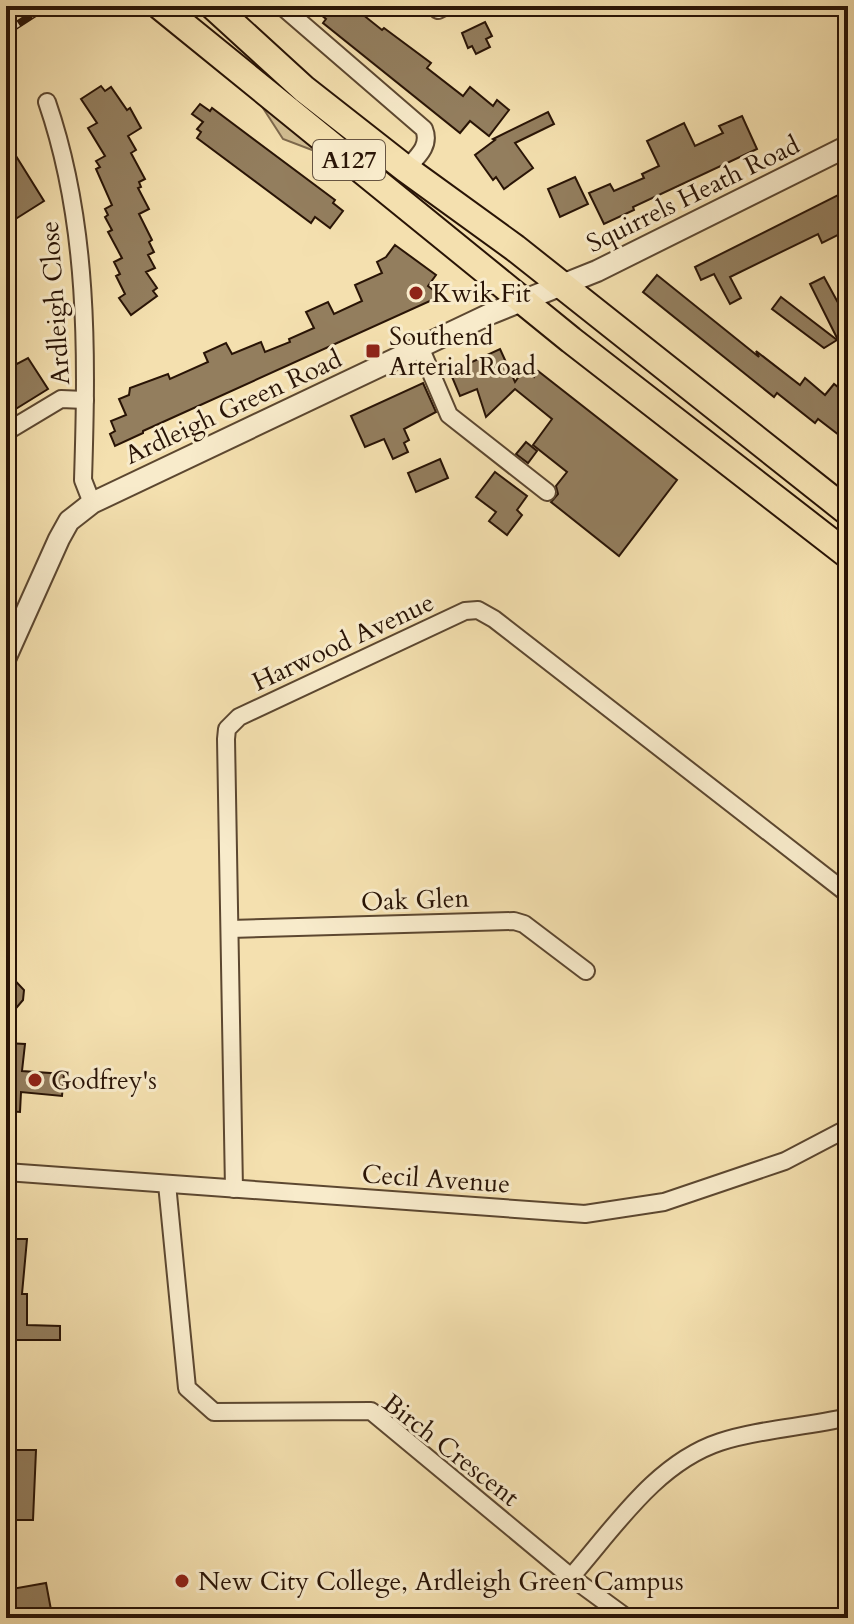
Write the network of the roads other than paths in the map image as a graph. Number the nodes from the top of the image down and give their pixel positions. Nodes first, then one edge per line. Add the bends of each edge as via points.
1 (213, 6) edge
2 (285, 9) dead end
3 (168, 12) edge
4 (47, 102) dead end
5 (848, 146) edge
6 (406, 169) junction
7 (449, 201) junction
8 (561, 286) junction
9 (524, 300) junction
10 (420, 347) junction
11 (628, 384) junction
12 (85, 400) junction
13 (6, 432) edge
14 (547, 492) dead end
15 (92, 503) junction
16 (848, 512) edge
17 (848, 555) edge
18 (6, 657) edge
19 (848, 894) edge
20 (230, 929) junction
21 (586, 971) dead end
22 (848, 1128) edge
23 (6, 1172) edge
24 (167, 1184) junction
25 (234, 1189) junction
26 (848, 1417) edge
27 (571, 1577) junction
28 (627, 1618) edge

1 - 6 highway, A127 via 304,89
2 - 6 street via 424,129 425,147
3 - 9 highway, A127
4 - 12 street, Ardleigh Close via 71,193 82,276
5 - 8 street, Squirrels Heath Road
6 - 7 highway, A127
7 - 8 highway, A127
7 - 9 highway, A127 via 467,231 524,279
8 - 9 street, Ardleigh Green Road
8 - 11 highway, A127 via 561,310 622,361
8 - 16 highway, A127
9 - 10 street, Ardleigh Green Road
9 - 11 highway, A127
10 - 14 street via 449,415
10 - 15 street, Ardleigh Green Road
11 - 17 highway, A127
12 - 13 street via 61,399
12 - 15 street, Ardleigh Close via 83,480
15 - 18 street, Ardleigh Green Road via 69,521
19 - 20 street, Harwood Avenue via 478,610 465,611 232,722 226,739
20 - 21 street, Oak Glen via 514,921
20 - 25 street, Harwood Avenue
22 - 25 street, Cecil Avenue via 785,1161 664,1202 585,1214
23 - 24 street, Cecil Avenue
24 - 25 street, Cecil Avenue
24 - 27 street, Birch Crescent via 187,1388 214,1412 371,1411
26 - 27 street via 720,1442 685,1459 652,1484
27 - 28 street, Birch Crescent

